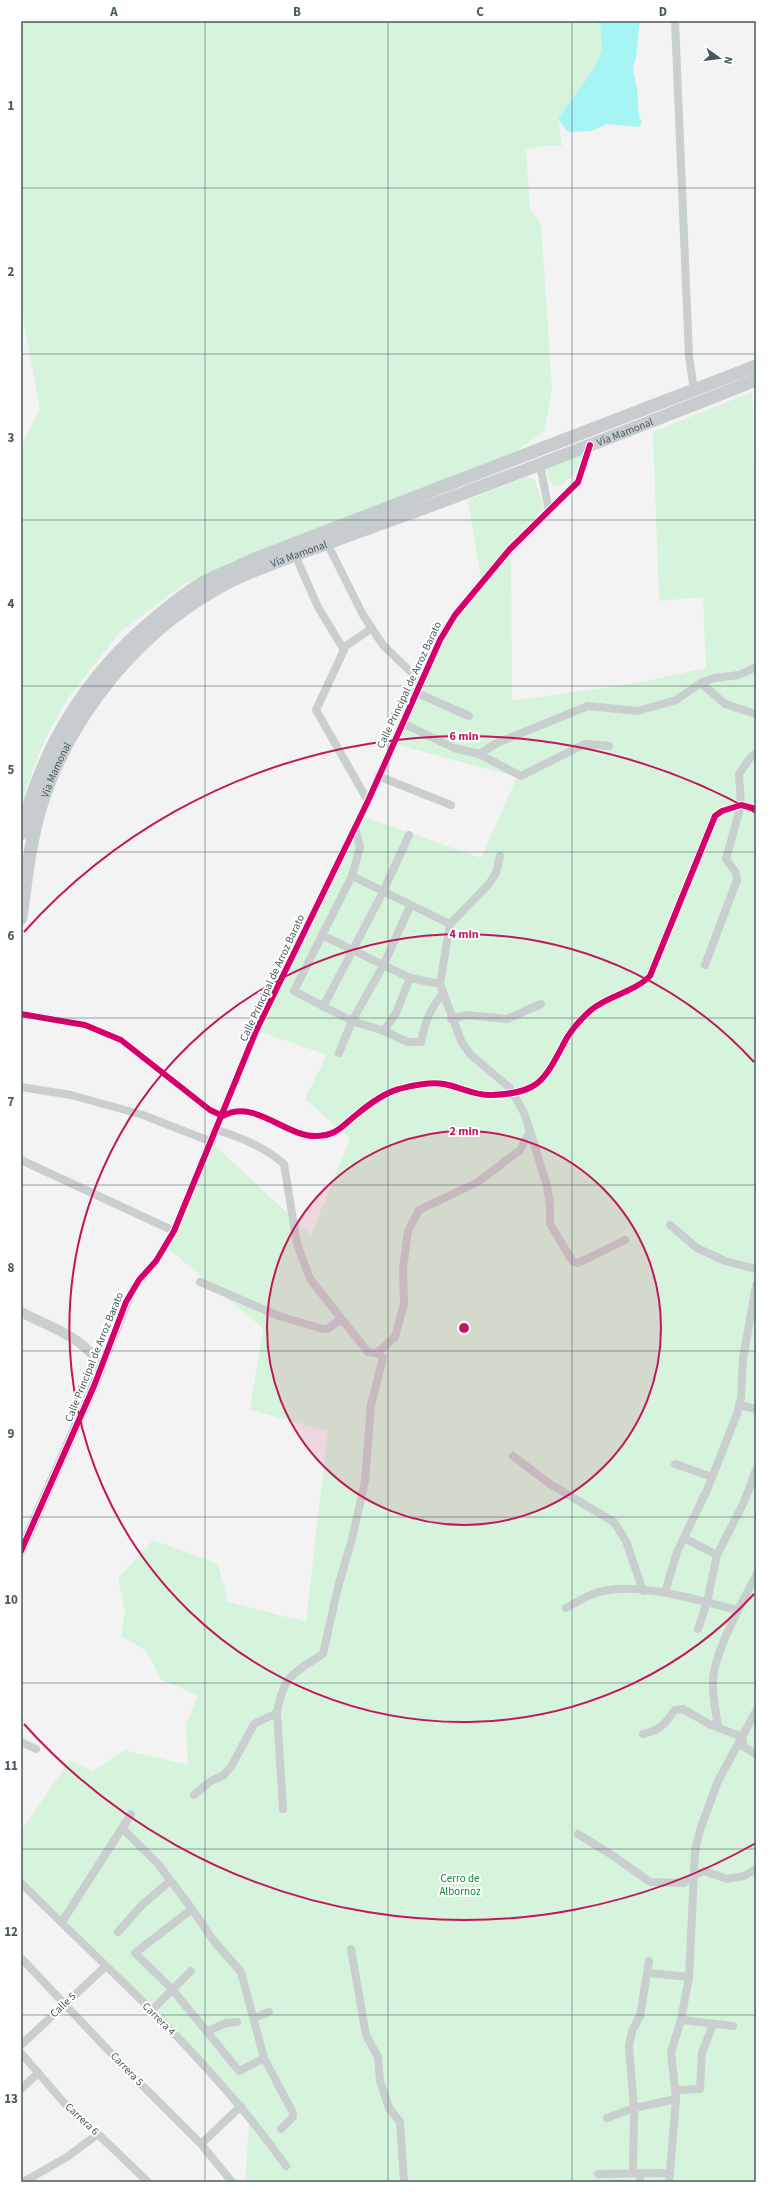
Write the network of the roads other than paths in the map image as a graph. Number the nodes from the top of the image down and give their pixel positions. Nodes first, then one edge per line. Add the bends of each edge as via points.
1 (674, 21) edge
2 (756, 366) edge
3 (756, 380) edge
4 (694, 390) junction
5 (590, 445) junction
6 (540, 465) junction
7 (548, 510) junction
8 (327, 543) junction
9 (295, 555) junction
10 (372, 628) junction
11 (343, 648) junction
12 (756, 667) edge
13 (420, 681) junction
14 (701, 683) junction
15 (415, 692) junction
16 (756, 714) edge
17 (469, 716) dead end
18 (402, 723) junction
19 (609, 746) dead end
20 (756, 753) edge
21 (479, 754) junction
22 (378, 776) junction
23 (368, 801) junction
24 (451, 805) dead end
25 (741, 805) junction
26 (756, 809) edge
27 (355, 828) junction
28 (21, 834) edge
29 (409, 835) dead end
30 (500, 856) dead end
31 (352, 876) junction
32 (383, 892) junction
33 (410, 906) junction
34 (21, 918) edge
35 (450, 924) junction
36 (322, 935) junction
37 (353, 950) junction
38 (383, 966) junction
39 (705, 966) dead end
40 (410, 978) junction
41 (440, 984) junction
42 (443, 993) junction
43 (541, 1004) dead end
44 (323, 1008) junction
45 (21, 1014) edge
46 (452, 1019) junction
47 (352, 1021) junction
48 (384, 1031) junction
49 (339, 1053) dead end
50 (21, 1087) edge
51 (513, 1092) junction
52 (223, 1116) junction
53 (217, 1130) junction
54 (530, 1131) junction
55 (212, 1142) junction
56 (21, 1160) edge
57 (670, 1226) dead end
58 (174, 1231) junction
59 (625, 1240) dead end
60 (756, 1269) edge
61 (200, 1282) dead end
62 (756, 1285) edge
63 (21, 1312) edge
64 (341, 1319) junction
65 (377, 1353) junction
66 (101, 1369) junction
67 (739, 1406) junction
68 (756, 1409) edge
69 (513, 1456) dead end
70 (675, 1464) dead end
71 (756, 1470) edge
72 (712, 1477) junction
73 (684, 1538) junction
74 (21, 1551) edge
75 (717, 1555) junction
76 (755, 1578) edge
77 (643, 1590) junction
78 (665, 1592) junction
79 (707, 1602) junction
80 (566, 1608) dead end
81 (738, 1610) junction
82 (698, 1629) dead end
83 (756, 1711) edge
84 (277, 1713) junction
85 (718, 1727) junction
86 (643, 1734) dead end
87 (742, 1737) junction
88 (21, 1742) edge
89 (36, 1749) dead end
90 (756, 1754) edge
91 (194, 1795) dead end
92 (283, 1809) dead end
93 (131, 1814) dead end
94 (122, 1828) junction
95 (578, 1834) dead end
96 (756, 1868) edge
97 (694, 1875) junction
98 (170, 1881) junction
99 (21, 1883) edge
100 (192, 1909) junction
101 (62, 1922) junction
102 (118, 1932) dead end
103 (351, 1949) dead end
104 (21, 1958) edge
105 (650, 1961) dead end
106 (106, 1966) junction
107 (191, 1971) dead end
108 (649, 1973) junction
109 (689, 1977) junction
110 (172, 1989) junction
111 (64, 2003) junction
112 (151, 2011) junction
113 (269, 2012) dead end
114 (254, 2018) junction
115 (681, 2020) junction
116 (237, 2022) dead end
117 (713, 2024) junction
118 (733, 2026) dead end
119 (208, 2031) junction
120 (21, 2051) edge
121 (264, 2058) junction
122 (38, 2073) junction
123 (21, 2088) edge
124 (676, 2090) junction
125 (676, 2099) junction
126 (241, 2106) junction
127 (634, 2108) junction
128 (607, 2118) dead end
129 (280, 2129) dead end
130 (98, 2134) junction
131 (201, 2144) junction
132 (286, 2166) dead end
133 (637, 2173) junction
134 (669, 2173) junction
135 (598, 2174) dead end
136 (24, 2180) edge
137 (148, 2182) edge
138 (232, 2182) edge
139 (404, 2182) edge
140 (640, 2182) edge
141 (669, 2182) edge

1 - 4 street via 689,356
2 - 4 main road, Vía Mamonal
3 - 5 main road, Vía Mamonal
4 - 28 main road, Vía Mamonal via 252,560 194,589 138,633 105,666 80,697 51,747 33,790
5 - 6 main road, Vía Mamonal
5 - 7 street, Calle Principal de Arroz Barato via 578,482
6 - 7 street
6 - 8 main road, Vía Mamonal
7 - 13 street, Calle Principal de Arroz Barato via 510,549 455,615
8 - 9 main road, Vía Mamonal
8 - 10 street
9 - 11 street via 318,607
9 - 34 main road, Vía Mamonal via 250,572 199,600 144,644 109,681 90,706 61,754 41,807 32,840
10 - 11 street
10 - 13 street via 383,645
11 - 23 street via 343,654 316,710
12 - 14 street via 739,675 714,678
13 - 15 street, Calle Principal de Arroz Barato
14 - 16 street via 726,704
14 - 21 street via 676,700 638,711 588,706 497,743
15 - 17 street
15 - 18 street, Calle Principal de Arroz Barato
18 - 21 street via 454,748
18 - 22 street, Calle Principal de Arroz Barato
19 - 21 street via 585,744 521,776
20 - 25 street via 739,774
22 - 23 street, Calle Principal de Arroz Barato
22 - 24 street
23 - 27 street, Calle Principal de Arroz Barato
25 - 26 street
25 - 39 street via 726,859 736,873 737,880
25 - 51 street via 715,816 650,976 635,988 602,1002 591,1011 564,1042 542,1081 532,1087
27 - 31 street via 360,847
27 - 52 street, Calle Principal de Arroz Barato via 256,1031
29 - 32 street
30 - 35 street via 496,873 489,884
31 - 32 street
31 - 36 street
32 - 33 street
32 - 37 street
33 - 35 street
33 - 38 street
35 - 41 street
36 - 37 street
36 - 44 street via 294,991
37 - 38 street
37 - 44 street
38 - 40 street
38 - 47 street
40 - 41 street
40 - 48 street via 396,1013
41 - 42 street
42 - 46 street
42 - 48 street via 431,1008 421,1042 408,1042
43 - 46 street via 507,1019 467,1015
44 - 47 street
45 - 52 street via 85,1025 121,1040 210,1110
46 - 51 street via 462,1043 471,1055
47 - 48 street
47 - 49 street
50 - 55 street via 71,1095 143,1114
51 - 52 street via 491,1095 443,1084 399,1089 366,1108 344,1128 324,1136 299,1132 245,1110 235,1110
51 - 54 street
52 - 53 street, Calle Principal de Arroz Barato
53 - 55 street, Calle Principal de Arroz Barato
53 - 64 street via 235,1136 284,1164 297,1244 310,1279
54 - 59 street via 547,1186 550,1224 573,1262 578,1263
54 - 65 street via 520,1150 478,1182 419,1210 408,1231 403,1268 404,1304 396,1337
55 - 58 street, Calle Principal de Arroz Barato
56 - 58 street
57 - 60 street via 697,1248 725,1261
58 - 66 street, Calle Principal de Arroz Barato via 156,1261 133,1289
61 - 64 street via 279,1316 323,1329 328,1329
62 - 67 street via 743,1359
63 - 66 street, Calle Principal de Arroz Barato via 82,1344 92,1352
64 - 65 street via 368,1352
65 - 84 street via 383,1358 372,1405 365,1481 327,1642 323,1654 296,1670 288,1680 279,1699
66 - 74 street, Calle Principal de Arroz Barato
67 - 68 street
67 - 72 street
69 - 77 street via 550,1484 614,1522 626,1541
70 - 72 street
71 - 75 street via 744,1502
72 - 73 street
73 - 75 street
73 - 78 street
75 - 79 street
76 - 81 street
77 - 78 street
77 - 80 street via 615,1590 594,1594
78 - 79 street
79 - 81 street
79 - 82 street
81 - 85 street via 716,1665 713,1681
83 - 87 street
84 - 91 street via 254,1724 224,1775 211,1781
84 - 92 street
85 - 86 street via 679,1709 675,1710 664,1726 657,1731
85 - 87 street
87 - 90 street via 744,1747
87 - 97 street via 718,1781 700,1830 695,1851
88 - 89 street
93 - 94 street
94 - 98 street via 158,1864
94 - 101 street
95 - 97 street via 650,1882 684,1883
96 - 97 street via 744,1876 727,1879 719,1878 707,1871
97 - 109 street
98 - 100 street
98 - 102 street via 142,1904
99 - 101 street, Carrera 4
100 - 110 street via 135,1953
100 - 114 street via 212,1940 241,1972
101 - 106 street, Carrera 4
103 - 139 street via 366,2035 378,2057 380,2081 389,2108 400,2122
104 - 111 street, Carrera 5
105 - 108 street
106 - 111 street, Calle 5
106 - 112 street, Carrera 4
107 - 110 street
108 - 109 street
108 - 127 street via 640,2016 632,2031 629,2046
109 - 115 street
110 - 112 street
110 - 119 street
111 - 120 street, Calle 5
111 - 131 street, Carrera 5
112 - 126 street, Carrera 4
113 - 114 street
114 - 121 street
115 - 117 street
115 - 124 street via 671,2052
116 - 119 street via 226,2023
117 - 118 street
117 - 124 street via 702,2054 700,2087
119 - 121 street via 239,2071
120 - 122 street, Carrera 6
121 - 129 street via 294,2113
122 - 123 street
122 - 130 street, Carrera 6 via 72,2112
124 - 125 street
125 - 127 street
125 - 134 street
126 - 131 street
126 - 132 street, Carrera 4
127 - 128 street
127 - 133 street
130 - 136 street via 67,2157
130 - 137 street, Carrera 6
131 - 138 street, Carrera 5
133 - 134 street
133 - 135 street
133 - 140 street
134 - 141 street

